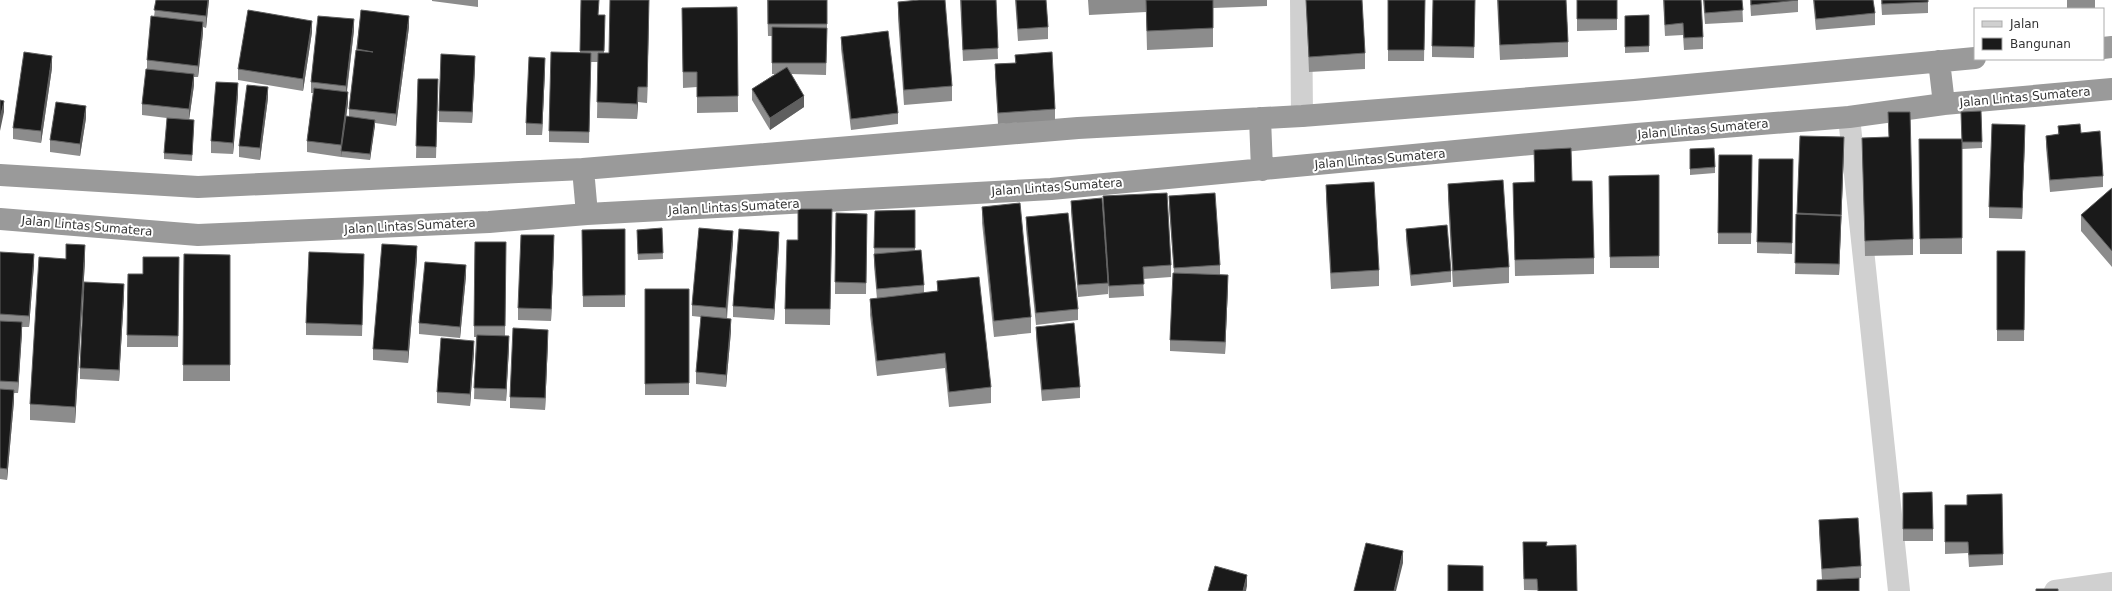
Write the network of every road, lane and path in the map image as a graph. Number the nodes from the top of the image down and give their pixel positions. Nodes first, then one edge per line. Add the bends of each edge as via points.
1 (1301, 0) edge
2 (1974, 58) edge
3 (1939, 62) junction
4 (2112, 90) edge
5 (1944, 104) junction
6 (1302, 116) junction
7 (1260, 118) junction
8 (1849, 118) junction
9 (582, 169) junction
10 (1262, 170) junction
11 (0, 175) edge
12 (587, 214) junction
13 (0, 219) edge
14 (2112, 583) edge
15 (1899, 591) edge
16 (2055, 591) edge

1 - 6 street
2 - 3 highway
3 - 5 highway
3 - 6 highway via 1626,91
4 - 5 highway, Jalan Lintas Sumatera
5 - 8 highway, Jalan Lintas Sumatera
6 - 7 highway
7 - 9 highway via 1078,128
7 - 10 highway
8 - 10 highway, Jalan Lintas Sumatera via 1644,134
8 - 15 street
9 - 11 highway via 198,187
9 - 12 highway
10 - 12 highway, Jalan Lintas Sumatera via 1051,189
12 - 13 highway, Jalan Lintas Sumatera via 489,222 198,235
14 - 16 street

